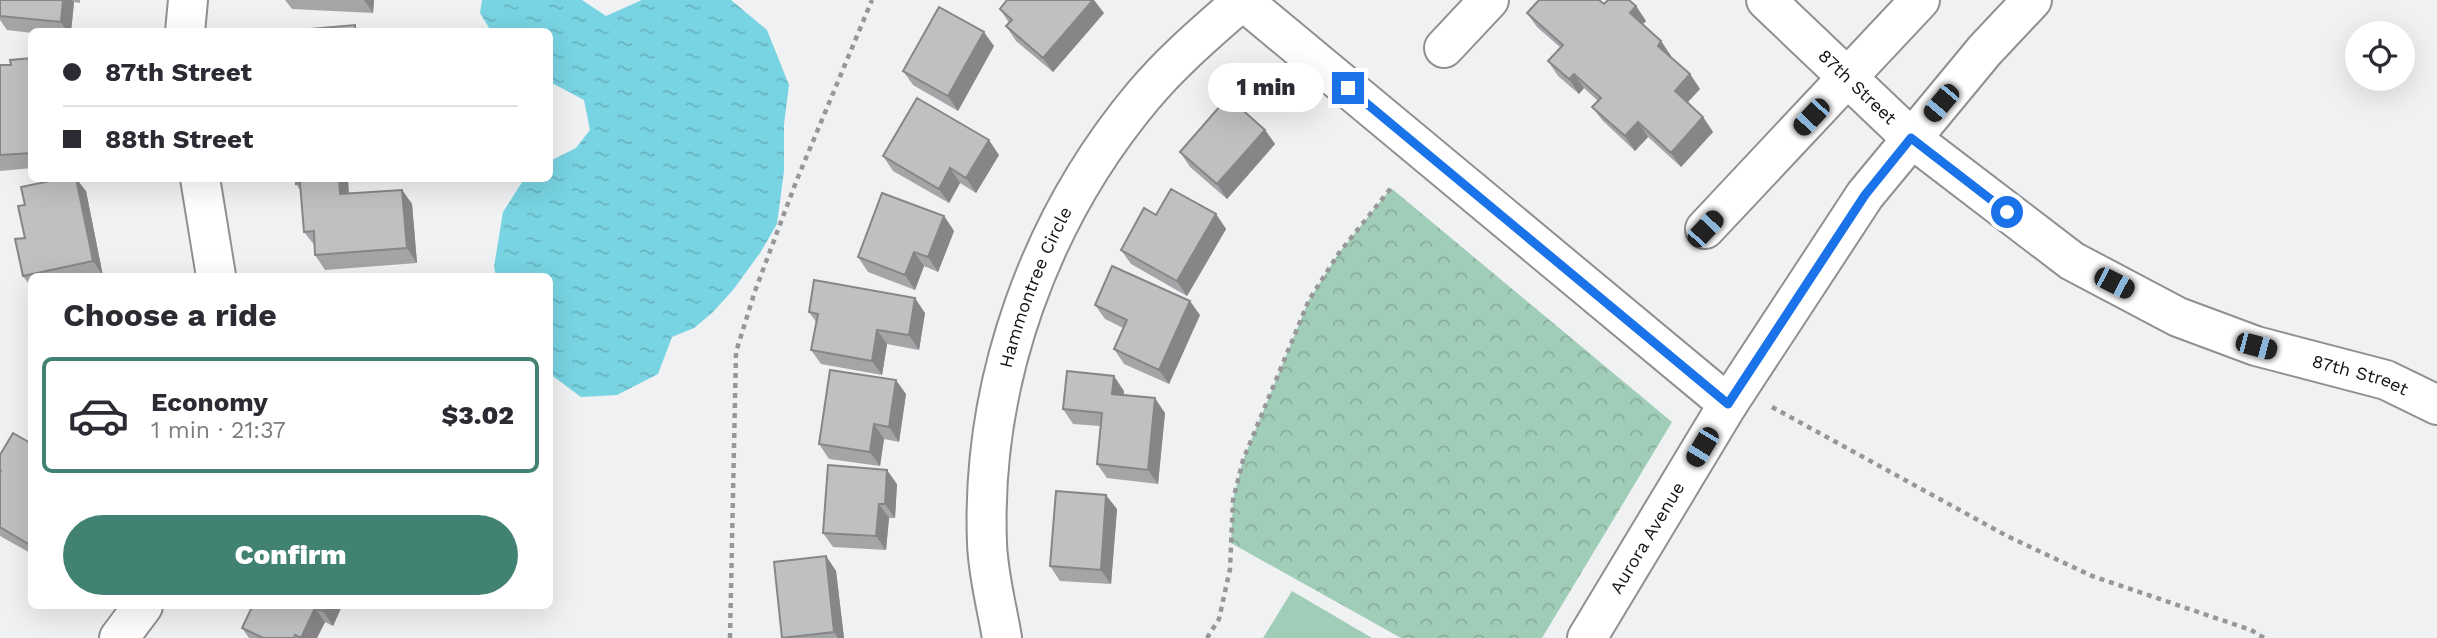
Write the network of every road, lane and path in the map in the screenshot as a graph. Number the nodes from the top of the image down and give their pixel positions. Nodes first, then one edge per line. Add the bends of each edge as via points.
1 (188, 0) edge
2 (872, 0) edge
3 (1242, 0) edge
4 (1489, 0) edge
5 (1766, 0) edge
6 (1920, 0) edge
7 (2032, 0) edge
8 (185, 28) edge
9 (1444, 48) dead end
10 (1847, 79) junction
11 (1911, 138) junction
12 (201, 182) edge
13 (1391, 188) dead end
14 (1705, 229) dead end
15 (216, 273) edge
16 (1728, 404) junction
17 (2437, 405) edge
18 (1772, 407) dead end
19 (141, 609) edge
20 (119, 638) edge
21 (730, 638) edge
22 (1002, 638) edge
23 (1207, 638) edge
24 (1587, 638) edge
25 (2264, 638) edge

1 - 8 street
2 - 21 path via 792,194 736,352
3 - 16 street
3 - 22 street, Hammontree Circle via 1143,96 1101,151 1065,210 1036,273 997,406 988,476 987,545
4 - 9 street
5 - 10 street, 87th Street
6 - 10 street
7 - 11 street, Aurora Avenue
10 - 11 street, 87th Street
10 - 14 street
11 - 16 street, Aurora Avenue via 1865,195
11 - 17 street, 87th Street via 2072,261 2178,317 2256,346 2386,380
12 - 15 street
13 - 23 path via 1339,253 1309,300 1243,460 1233,500 1230,569 1219,619
16 - 24 street, Aurora Avenue
18 - 25 path via 2007,536 2092,576
19 - 20 street

